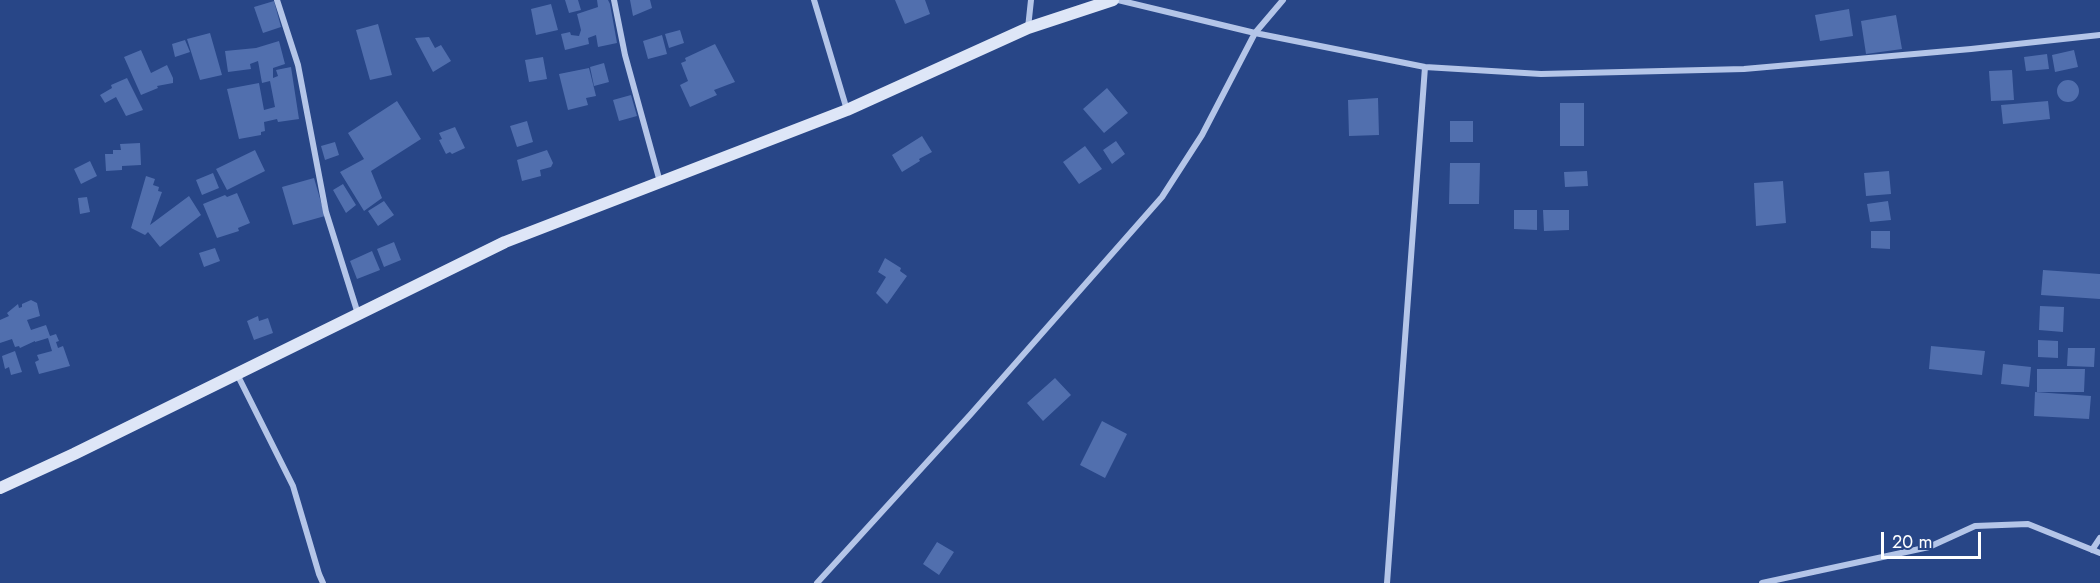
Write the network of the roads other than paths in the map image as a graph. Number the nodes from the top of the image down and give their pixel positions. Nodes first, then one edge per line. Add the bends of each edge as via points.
1 (277, 0) edge
2 (614, 0) edge
3 (814, 0) edge
4 (1031, 0) edge
5 (1113, 0) edge
6 (1118, 0) edge
7 (1283, 0) edge
8 (1028, 28) junction
9 (1255, 33) junction
10 (2100, 34) edge
11 (1425, 67) junction
12 (847, 110) junction
13 (660, 182) junction
14 (358, 314) junction
15 (237, 374) junction
16 (0, 488) edge
17 (2100, 538) edge
18 (2092, 550) junction
19 (2100, 553) edge
20 (323, 583) edge
21 (817, 583) edge
22 (1386, 583) edge
23 (1762, 583) edge

1 - 14 street via 298,65 326,212
2 - 13 street
3 - 12 street
4 - 8 street
5 - 8 street
6 - 9 street
7 - 9 street
8 - 12 street
9 - 11 street
9 - 21 street via 1202,135 1162,196
10 - 11 street via 1744,69 1541,74
11 - 22 street
12 - 13 street
13 - 14 street via 505,242
14 - 15 street
15 - 16 street
15 - 20 street via 292,486
17 - 18 street
18 - 19 street
18 - 23 street via 2028,524 1975,526 1929,548

